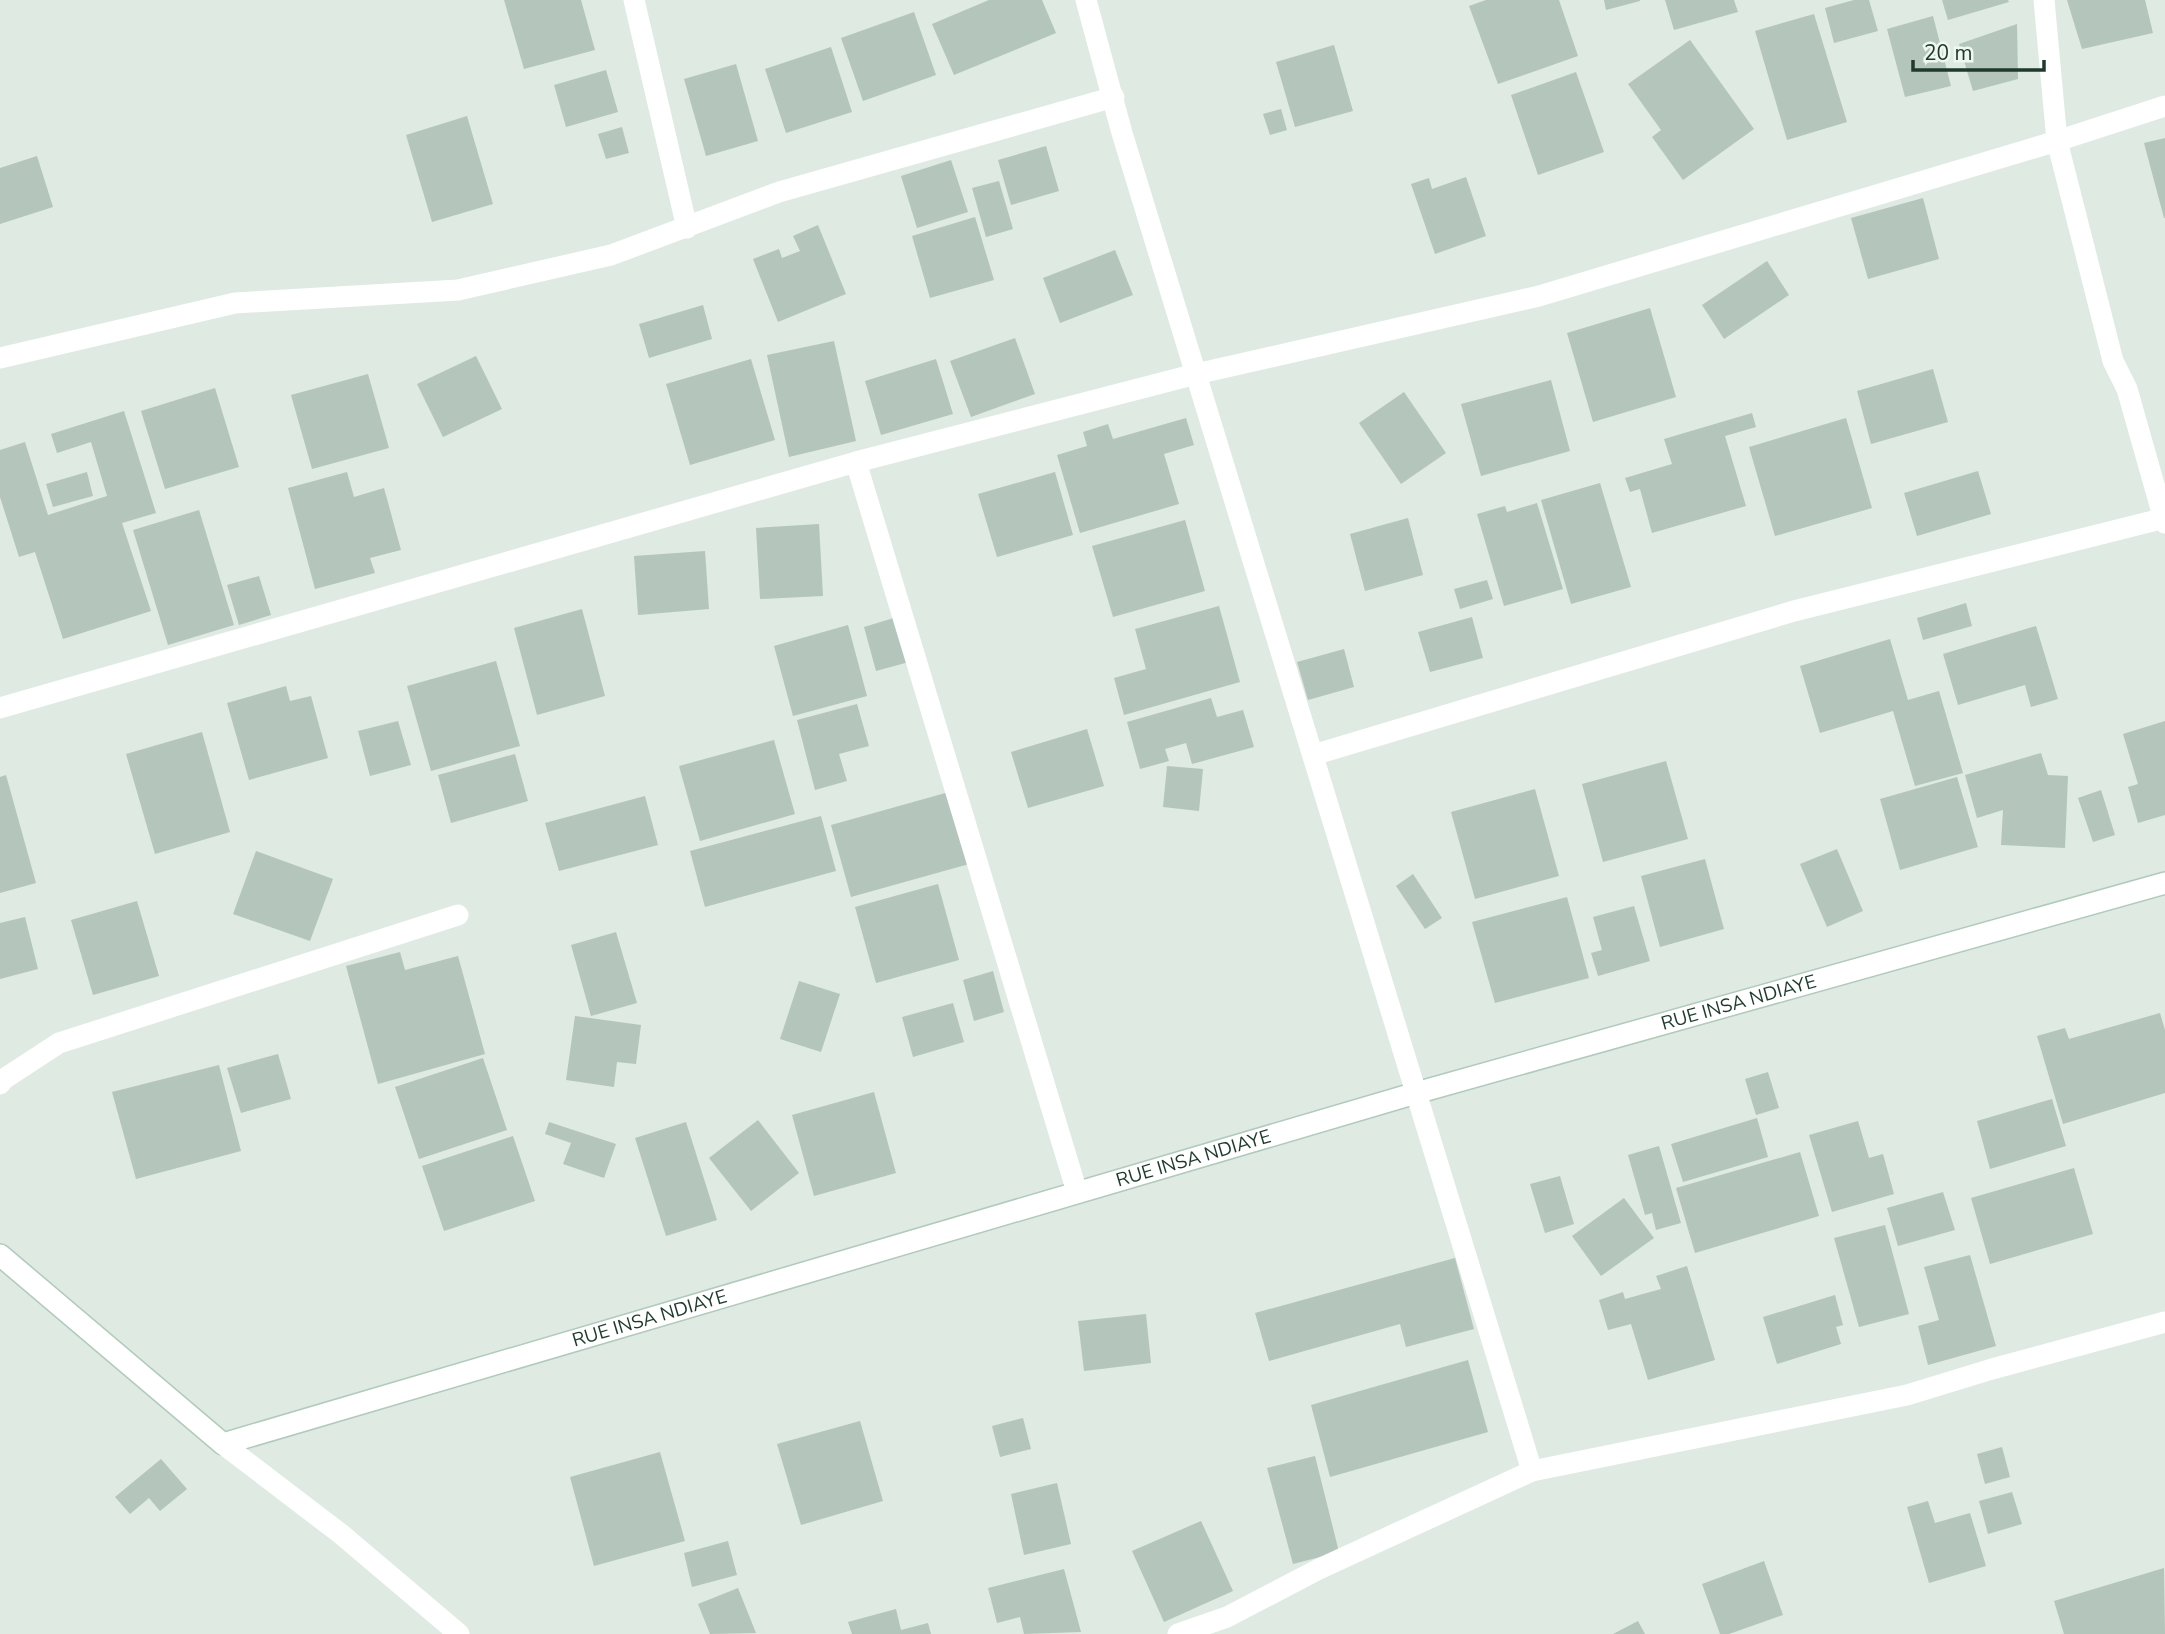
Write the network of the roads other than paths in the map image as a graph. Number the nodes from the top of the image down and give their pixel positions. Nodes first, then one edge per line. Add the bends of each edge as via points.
1 (634, 0) edge
2 (1086, 0) edge
3 (2044, 0) edge
4 (1114, 97) junction
5 (2165, 106) edge
6 (2057, 141) junction
7 (687, 228) junction
8 (0, 358) edge
9 (1196, 374) junction
10 (856, 462) junction
11 (2165, 520) edge
12 (0, 708) edge
13 (1313, 755) junction
14 (2165, 883) edge
15 (458, 915) dead end
16 (0, 1084) edge
17 (1416, 1093) junction
18 (1077, 1192) junction
19 (0, 1255) edge
20 (2165, 1322) edge
21 (223, 1444) junction
22 (1532, 1472) junction
23 (459, 1634) edge
24 (1178, 1634) edge

1 - 7 street
2 - 4 street
3 - 6 street
4 - 7 street via 779,192
4 - 9 street
5 - 6 street
6 - 9 street via 1539,296
6 - 11 street via 2113,361 2127,389
7 - 8 street via 611,255 458,290 235,303
9 - 10 street
9 - 13 street
10 - 12 street
10 - 18 street
11 - 13 street via 1794,611
13 - 17 street
14 - 17 street, RUE INSA NDIAYE
15 - 16 street via 59,1043
17 - 18 street, RUE INSA NDIAYE
17 - 22 street
18 - 21 street, RUE INSA NDIAYE
19 - 21 street
20 - 22 street via 1907,1395
21 - 23 street via 341,1534
22 - 24 street via 1319,1569 1227,1617

